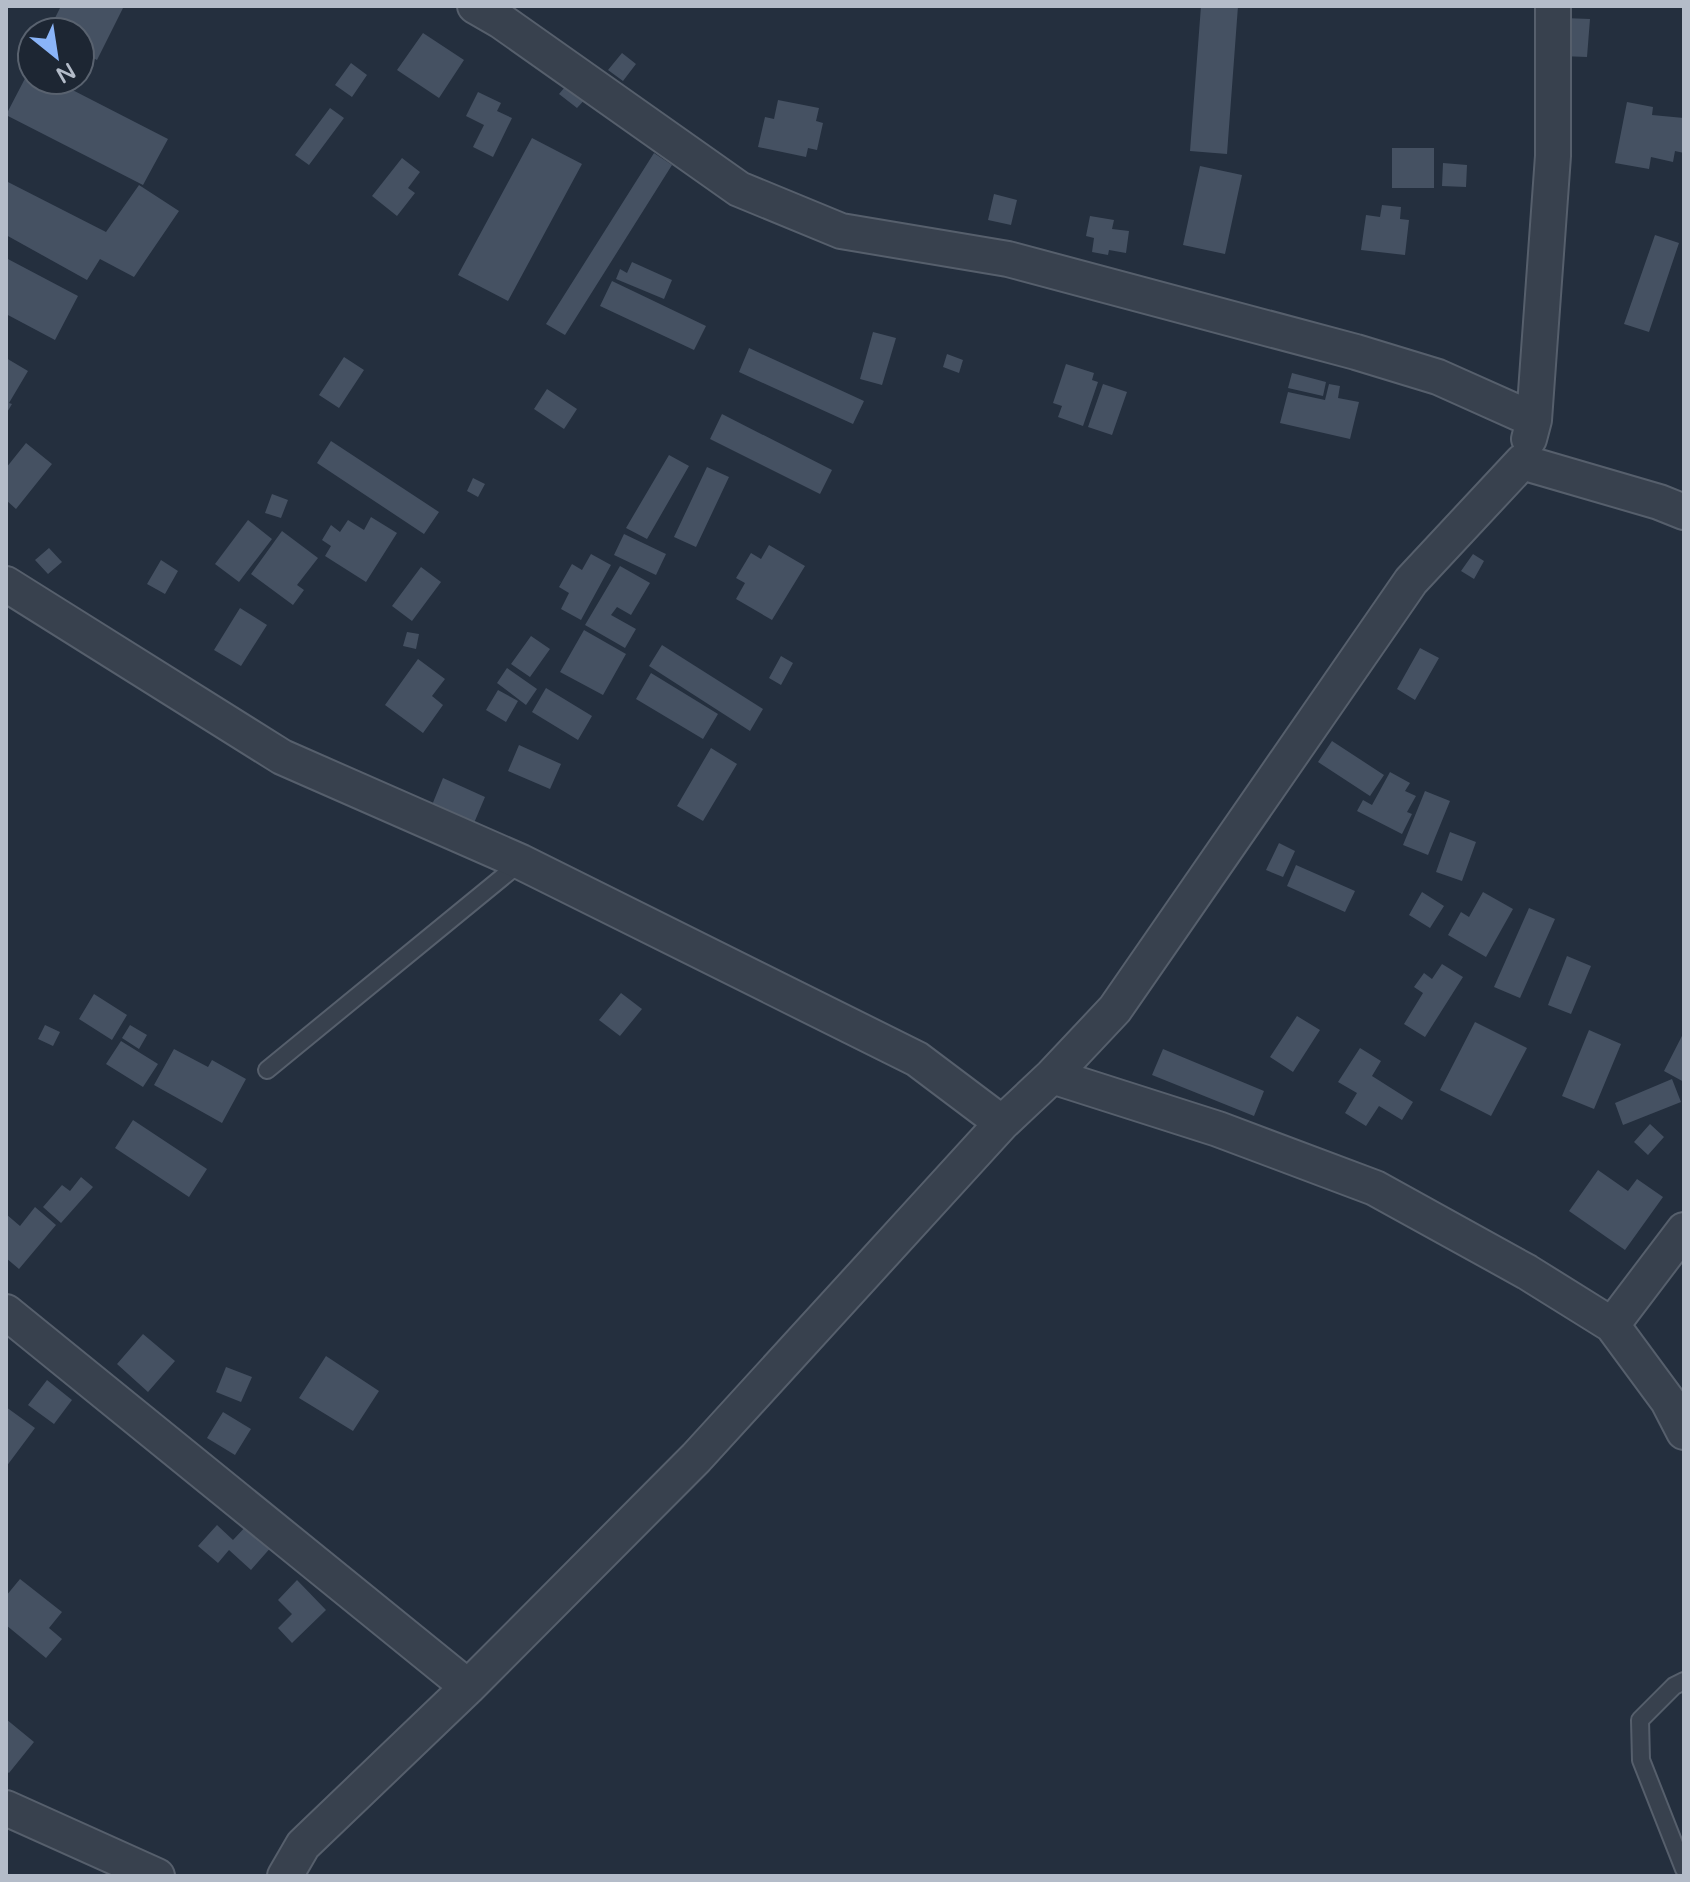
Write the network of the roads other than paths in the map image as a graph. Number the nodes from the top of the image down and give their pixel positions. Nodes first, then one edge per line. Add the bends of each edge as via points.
1 (475, 6) edge
2 (1553, 6) edge
3 (1534, 420) junction
4 (1522, 462) junction
5 (1684, 512) edge
6 (6, 584) edge
7 (521, 862) junction
8 (267, 1070) dead end
9 (1052, 1076) junction
10 (1002, 1123) junction
11 (1684, 1230) edge
12 (6, 1312) edge
13 (1612, 1325) junction
14 (1684, 1432) edge
15 (1684, 1681) edge
16 (468, 1687) junction
17 (6, 1808) edge
18 (1684, 1869) edge
19 (157, 1876) edge
20 (285, 1876) edge

1 - 3 street via 739,189 841,231 1008,259 1356,352 1438,377
2 - 3 street via 1553,156
3 - 4 street
4 - 5 street
4 - 9 street via 1411,581 1115,1009
6 - 7 street via 282,757
7 - 8 lane
7 - 10 street via 917,1059
9 - 10 street
9 - 13 street via 1218,1129 1375,1188
10 - 16 street via 696,1458
11 - 13 street
12 - 16 street
13 - 14 street via 1668,1401
15 - 18 lane via 1640,1720 1641,1760
16 - 20 street via 303,1845
17 - 19 street

